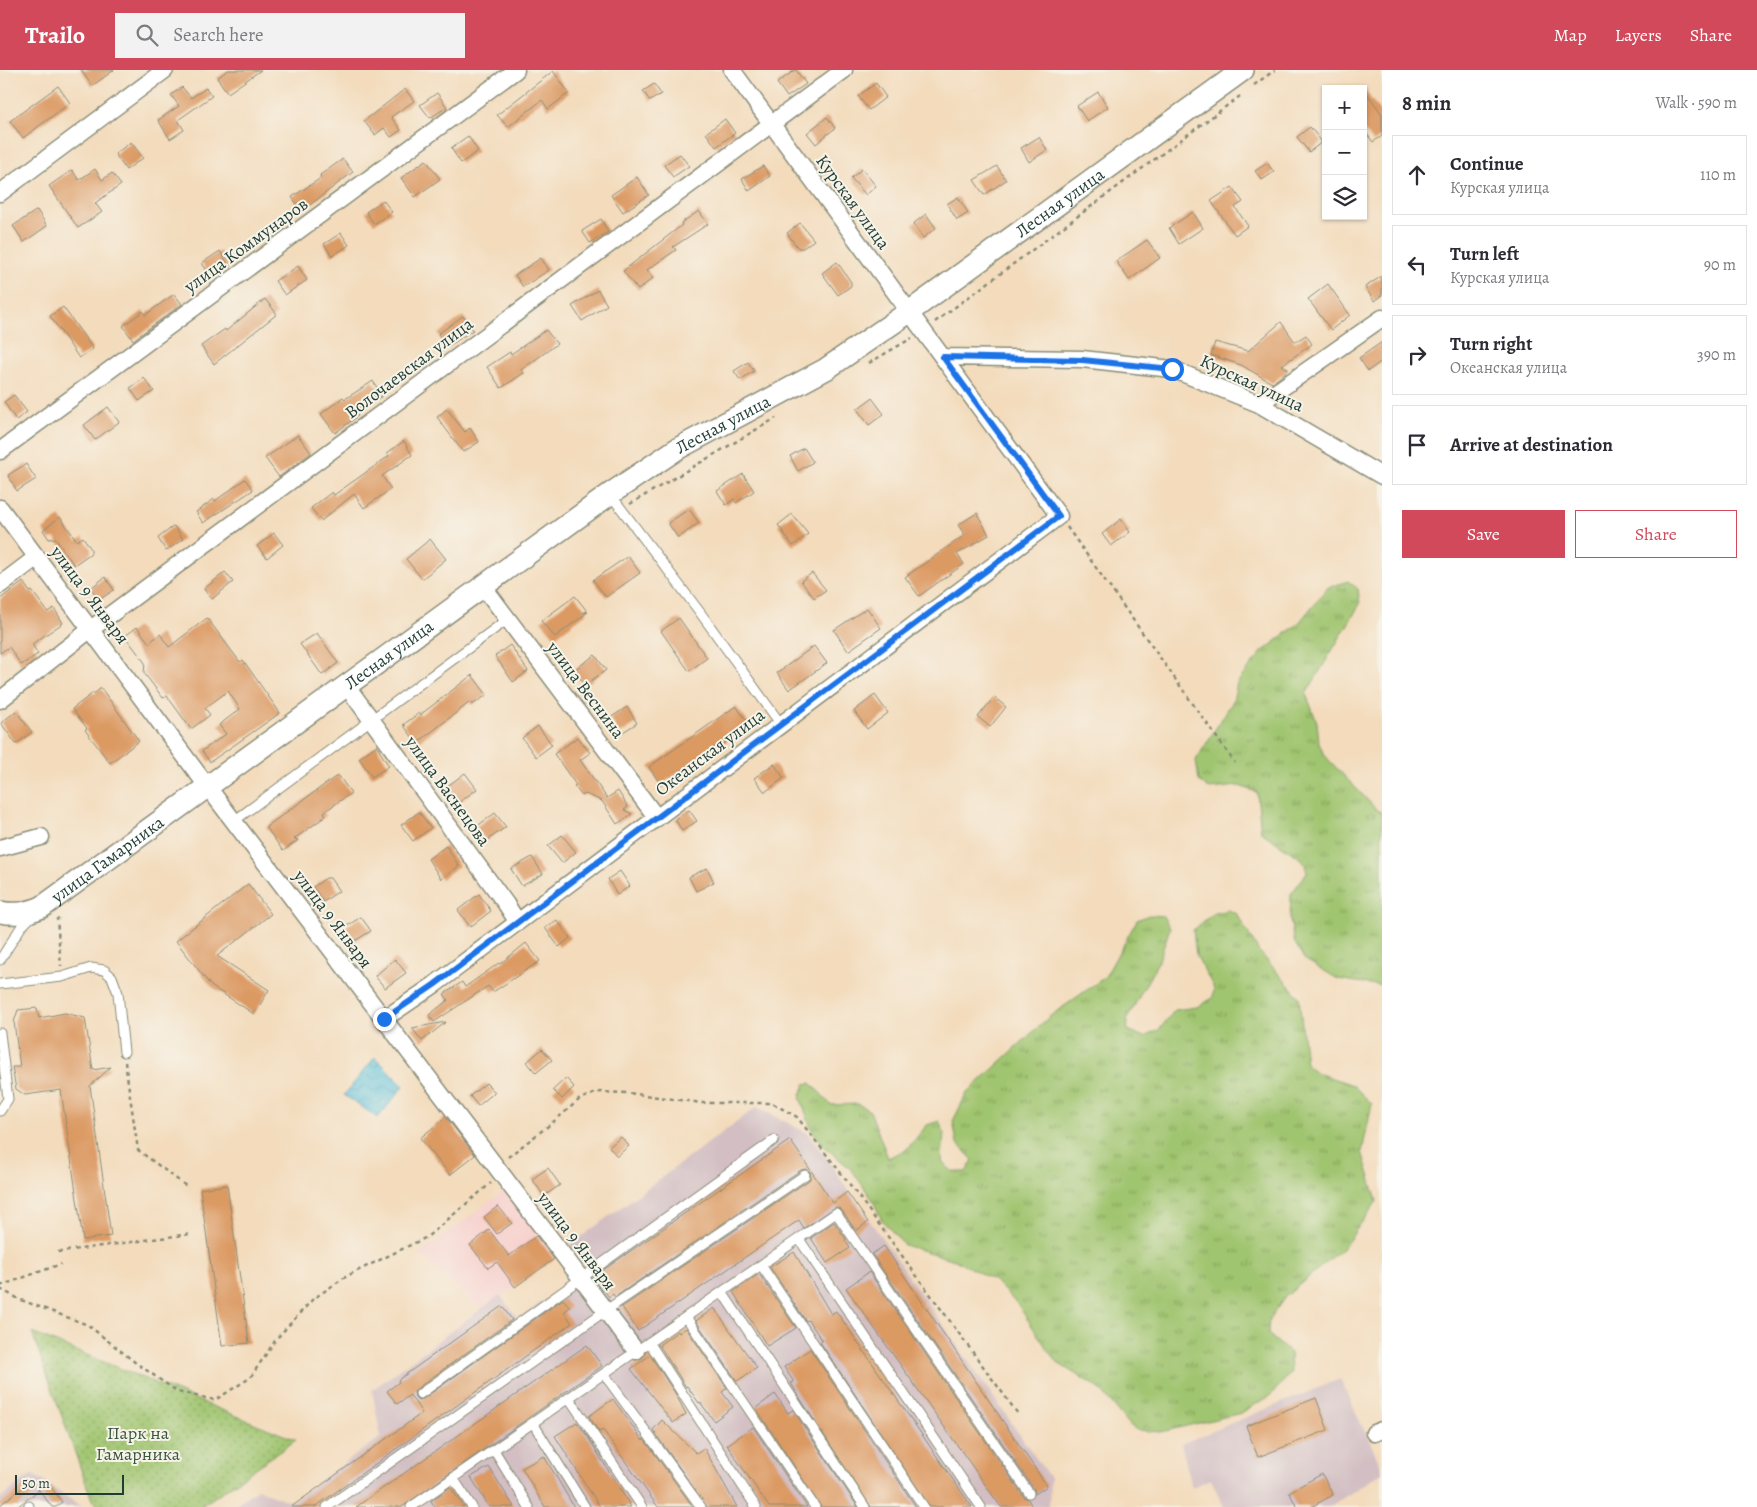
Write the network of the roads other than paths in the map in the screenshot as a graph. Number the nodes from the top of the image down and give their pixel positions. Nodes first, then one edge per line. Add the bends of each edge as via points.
1 (165, 70) edge
2 (516, 70) edge
3 (732, 70) edge
4 (844, 70) edge
5 (1247, 79) edge
6 (772, 124) junction
7 (0, 193) edge
8 (909, 312) junction
9 (1382, 318) edge
10 (943, 357) junction
11 (1259, 404) junction
12 (0, 452) edge
13 (1382, 476) edge
14 (616, 502) junction
15 (0, 508) edge
16 (1059, 516) joint
17 (37, 557) junction
18 (0, 585) edge
19 (483, 586) junction
20 (508, 619) junction
21 (90, 629) junction
22 (346, 685) junction
23 (0, 700) edge
24 (372, 720) junction
25 (780, 723) junction
26 (207, 786) junction
27 (657, 818) junction
28 (234, 821) junction
29 (41, 837) dead end
30 (0, 848) edge
31 (42, 907) junction
32 (0, 912) edge
33 (517, 921) junction
34 (0, 960) edge
35 (0, 984) edge
36 (384, 1019) junction
37 (0, 1034) edge
38 (124, 1052) road end
39 (0, 1111) edge
40 (774, 1140) dead end
41 (805, 1175) dead end
42 (799, 1239) junction
43 (761, 1265) junction
44 (581, 1279) junction
45 (722, 1292) junction
46 (605, 1311) junction
47 (686, 1317) junction
48 (642, 1347) junction
49 (604, 1374) junction
50 (420, 1394) dead end
51 (569, 1398) junction
52 (533, 1423) junction
53 (494, 1450) junction
54 (453, 1478) junction
55 (1029, 1494) dead end
56 (417, 1505) edge
57 (326, 1507) edge
58 (472, 1507) edge
59 (529, 1507) edge
60 (584, 1507) edge
61 (642, 1507) edge
62 (701, 1507) edge
63 (756, 1507) edge
64 (816, 1507) edge
65 (865, 1507) edge
66 (924, 1507) edge
67 (981, 1507) edge

1 - 7 street
2 - 12 street, улица Коммунаров
3 - 6 street, Курская улица
4 - 6 street, Волочаевская улица
5 - 8 street, Лесная улица
6 - 8 street, Курская улица
6 - 21 street, Волочаевская улица
8 - 10 street, Курская улица
8 - 14 street, Лесная улица via 826,369 677,449
9 - 11 street
10 - 11 street, Курская улица via 1082,360 1172,369
10 - 16 street, Курская улица
11 - 13 street, Курская улица
14 - 19 street, Лесная улица
14 - 25 lane
15 - 17 street, улица 9 Января
16 - 25 street, Океанская улица
17 - 18 street
17 - 21 street, улица 9 Января
19 - 20 street, улица Веснина
19 - 22 street, Лесная улица
20 - 24 lane
20 - 27 street, улица Веснина
21 - 23 street, Волочаевская улица
21 - 26 street, улица 9 Января
22 - 24 street, улица Васнецова
22 - 26 street, Лесная улица
24 - 28 lane
24 - 33 street, улица Васнецова
25 - 27 street, Океанская улица
26 - 28 street, улица 9 Января
26 - 31 street, улица Гамарника
27 - 33 street, Океанская улица
28 - 36 street, улица 9 Января
29 - 30 street
31 - 32 street, улица Гамарника via 27,913
31 - 34 lane via 21,927
33 - 36 street, Океанская улица
35 - 38 lane via 62,977 91,968 104,970 118,992
36 - 44 street, улица 9 Января
37 - 39 lane via 8,1099
40 - 44 lane
41 - 46 lane
42 - 43 lane
42 - 55 lane via 836,1213
42 - 67 lane
43 - 45 lane
43 - 66 lane
44 - 46 street, улица 9 Января
44 - 50 lane
45 - 47 lane
45 - 65 lane
46 - 48 street, улица 9 Января
46 - 57 lane
47 - 48 lane
47 - 64 lane
48 - 49 lane
48 - 63 lane
49 - 51 lane
49 - 62 lane
51 - 52 lane
51 - 61 lane
52 - 53 lane
52 - 60 lane
53 - 54 lane
53 - 59 lane
54 - 56 lane
54 - 58 lane

